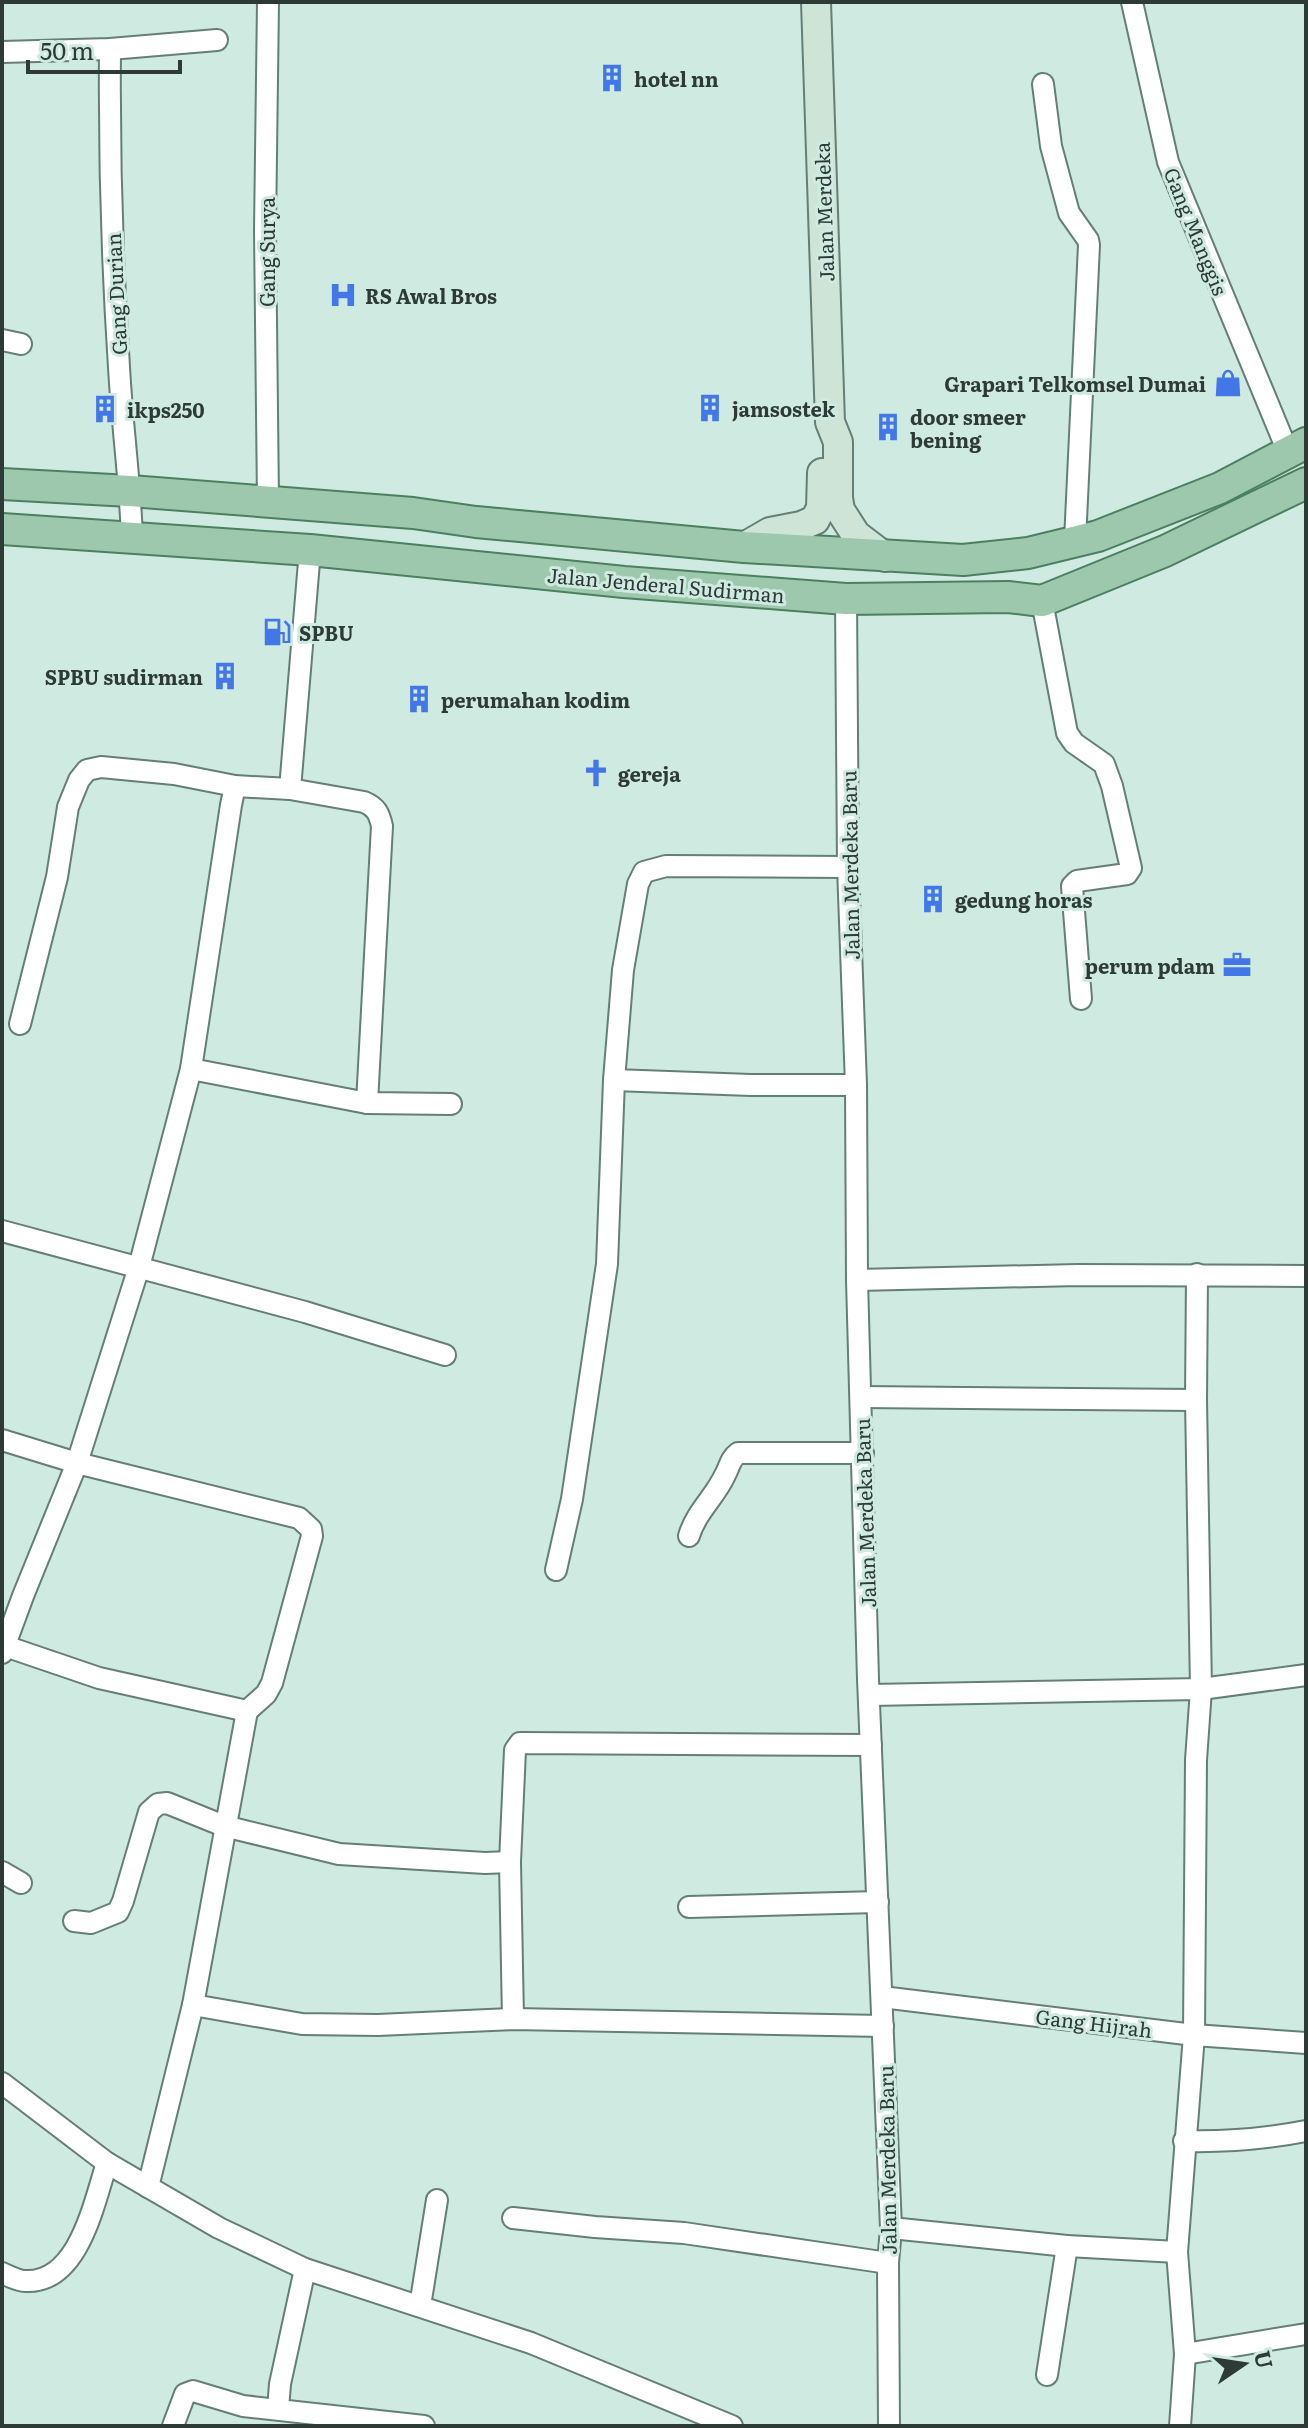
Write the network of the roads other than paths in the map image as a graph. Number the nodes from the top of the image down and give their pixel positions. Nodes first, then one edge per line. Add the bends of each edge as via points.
1 (268, 2) edge
2 (816, 2) edge
3 (1132, 2) edge
4 (217, 40) dead end
5 (110, 49) junction
6 (2, 52) edge
7 (1043, 84) dead end
8 (830, 422) junction
9 (1297, 447) edge
10 (1306, 483) edge
11 (2, 484) edge
12 (130, 491) junction
13 (268, 502) junction
14 (2, 529) edge
15 (132, 538) junction
16 (1075, 541) junction
17 (744, 547) junction
18 (310, 550) junction
19 (885, 557) junction
20 (846, 599) junction
21 (1042, 601) junction
22 (235, 786) junction
23 (290, 789) junction
24 (848, 867) junction
25 (1081, 999) dead end
26 (20, 1024) dead end
27 (191, 1069) junction
28 (614, 1080) junction
29 (856, 1085) junction
30 (367, 1103) junction
31 (451, 1104) dead end
32 (2, 1231) edge
33 (139, 1267) junction
34 (1197, 1274) junction
35 (1306, 1276) edge
36 (857, 1280) junction
37 (445, 1355) dead end
38 (861, 1397) junction
39 (1196, 1400) junction
40 (2, 1440) edge
41 (863, 1453) junction
42 (77, 1463) junction
43 (689, 1536) dead end
44 (556, 1570) dead end
45 (4, 1641) edge
46 (1306, 1675) edge
47 (1201, 1689) junction
48 (870, 1695) junction
49 (247, 1711) junction
50 (871, 1745) junction
51 (224, 1826) junction
52 (510, 1862) junction
53 (2, 1872) edge
54 (21, 1883) dead end
55 (878, 1902) junction
56 (689, 1907) dead end
57 (74, 1921) dead end
58 (882, 1997) junction
59 (193, 2005) junction
60 (513, 2019) junction
61 (883, 2026) junction
62 (1194, 2035) junction
63 (1306, 2043) edge
64 (2, 2083) edge
65 (1306, 2131) edge
66 (1184, 2141) junction
67 (107, 2163) junction
68 (148, 2187) junction
69 (437, 2200) dead end
70 (513, 2218) dead end
71 (891, 2228) junction
72 (1067, 2246) junction
73 (1177, 2252) junction
74 (888, 2263) junction
75 (305, 2269) junction
76 (2, 2273) edge
77 (420, 2306) junction
78 (1306, 2334) edge
79 (1185, 2354) junction
80 (1047, 2375) dead end
81 (278, 2409) junction
82 (692, 2419) edge
83 (173, 2426) edge
84 (424, 2426) edge
85 (732, 2426) edge
86 (889, 2426) edge
87 (1180, 2426) edge

1 - 13 street, Gang Surya
2 - 8 street, Jalan Merdeka
3 - 9 street, Gang Manggis via 1168,162
4 - 5 street
5 - 6 street
5 - 12 street, Gang Durian via 113,248
7 - 16 street via 1051,146 1069,213 1089,245
8 - 17 street, Jalan Merdeka via 822,439 821,508 815,520 777,529
8 - 19 street, Jalan Merdeka via 838,442 840,510 856,535
9 - 16 main road via 1220,488
10 - 21 main road, Jalan Jenderal Sudirman via 1165,551
11 - 12 main road
12 - 13 main road
12 - 15 street, Gang Durian
13 - 17 main road
14 - 15 main road, Jalan Jenderal Sudirman
15 - 18 main road, Jalan Jenderal Sudirman
16 - 19 main road via 963,560
17 - 19 main road
18 - 20 main road, Jalan Jenderal Sudirman
18 - 23 street
20 - 21 main road, Jalan Jenderal Sudirman
20 - 24 street, Jalan Merdeka Baru
21 - 25 street via 1067,733 1104,764 1131,868 1127,874 1072,886
22 - 23 street
22 - 26 street via 174,774 87,770 68,807 57,877
22 - 27 street
23 - 30 street via 364,802 380,814
24 - 28 street via 666,866 644,872 623,970
24 - 29 street, Jalan Merdeka Baru
27 - 30 street
27 - 33 street
28 - 29 street
28 - 44 street via 607,1264 572,1499
29 - 36 street, Jalan Merdeka Baru
30 - 31 street
32 - 33 street
33 - 37 street
33 - 42 street
34 - 35 street
34 - 36 street
34 - 39 street
36 - 38 street, Jalan Merdeka Baru
38 - 39 street
38 - 41 street, Jalan Merdeka Baru
39 - 47 street
40 - 42 street
41 - 43 street via 738,1453
41 - 48 street, Jalan Merdeka Baru
42 - 45 street
42 - 49 street via 299,1518 311,1529 272,1683
45 - 49 street via 99,1678
46 - 47 street
47 - 48 street
47 - 62 street
48 - 50 street, Jalan Merdeka Baru
49 - 51 street
50 - 52 street via 520,1743 515,1750
50 - 55 street, Jalan Merdeka Baru
51 - 52 street via 339,1854
51 - 57 street via 158,1804 149,1812 118,1912 91,1923
51 - 59 street
52 - 60 street
53 - 54 street
55 - 56 street
55 - 58 street, Jalan Merdeka Baru
58 - 61 street, Jalan Merdeka Baru
58 - 62 street, Gang Hijrah
59 - 60 street via 302,2024
59 - 68 street
60 - 61 street
61 - 71 street, Jalan Merdeka Baru
62 - 63 street, Gang Hijrah
62 - 66 street
64 - 67 street
65 - 66 street via 1262,2139
66 - 73 street
67 - 68 street
67 - 76 street via 83,2237 58,2273 23,2282
68 - 75 street
69 - 77 street
70 - 74 street via 684,2233
71 - 72 street
71 - 74 street, Jalan Merdeka Baru
72 - 73 street
72 - 80 street
73 - 79 street
74 - 86 street, Jalan Merdeka Baru
75 - 77 street
75 - 81 street
77 - 82 street via 531,2343
78 - 79 street
79 - 87 street
81 - 83 street via 243,2406 193,2391 185,2394
81 - 84 street
82 - 85 street

